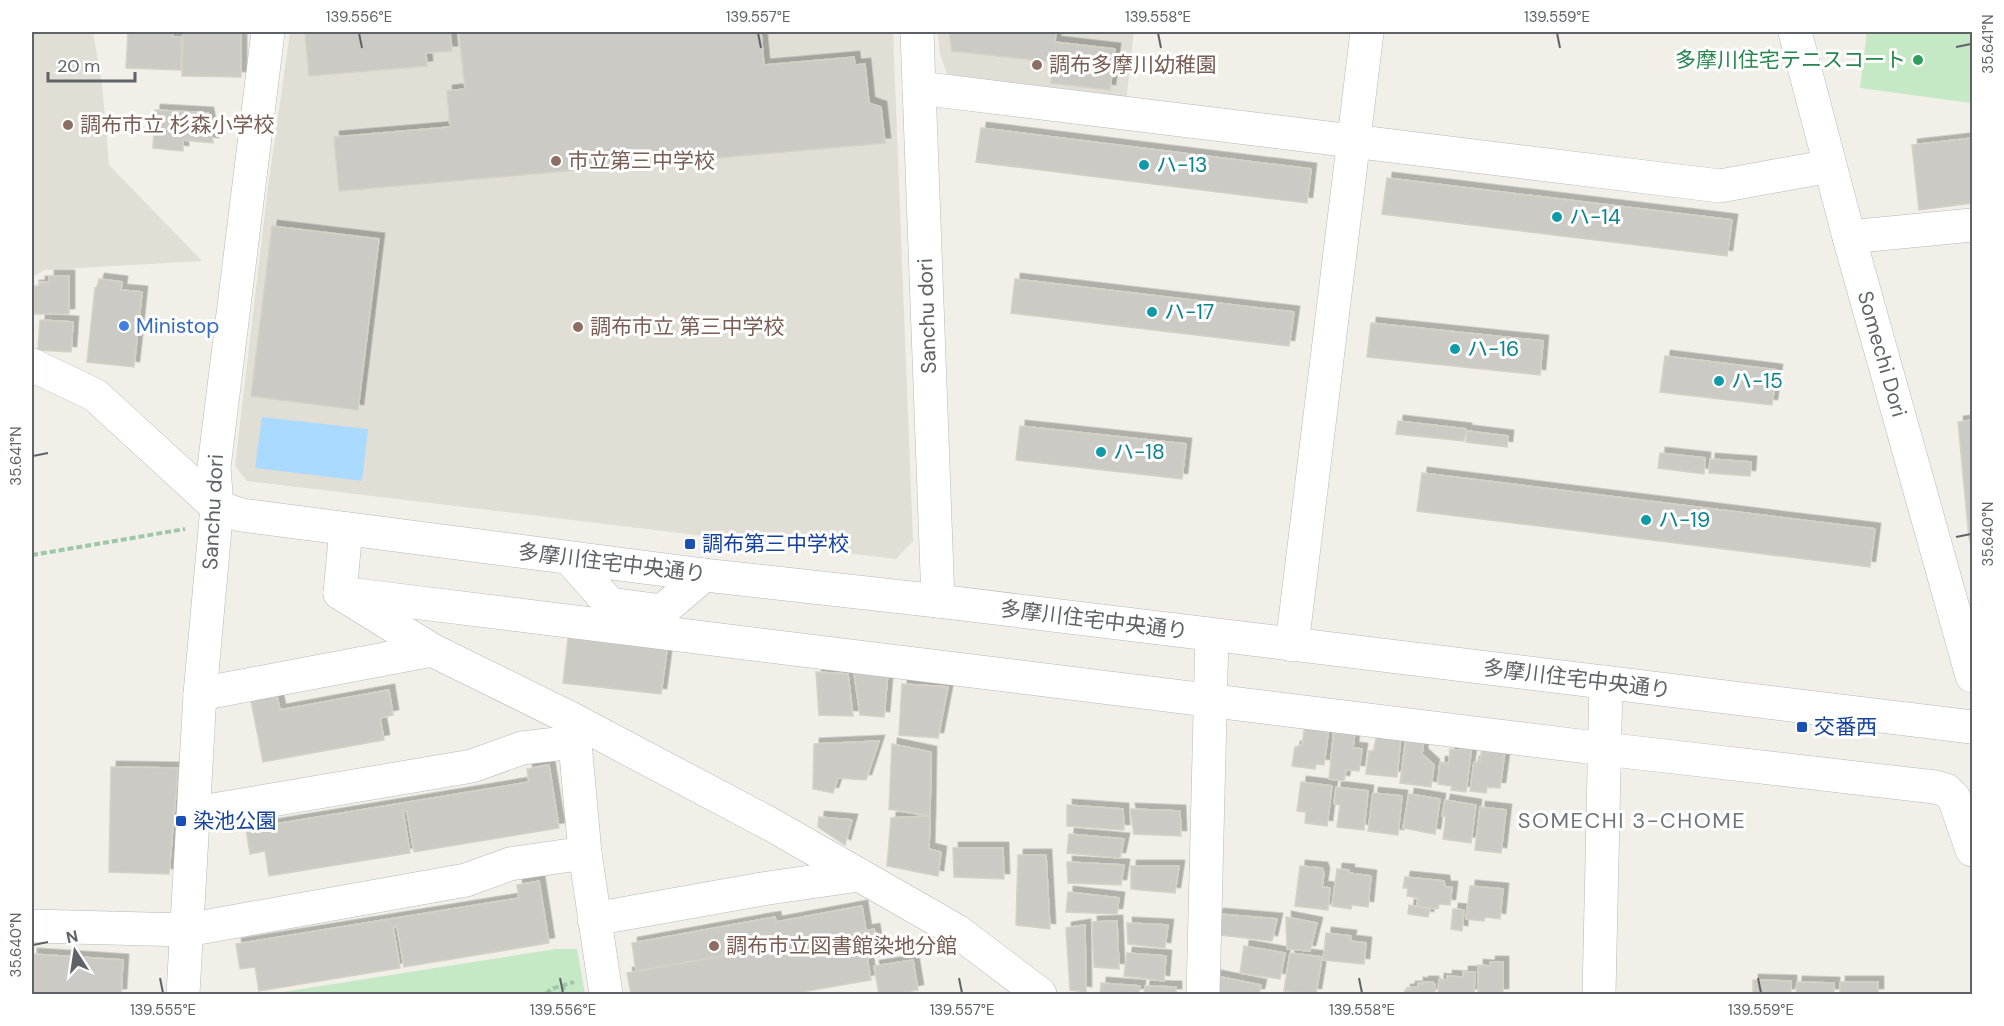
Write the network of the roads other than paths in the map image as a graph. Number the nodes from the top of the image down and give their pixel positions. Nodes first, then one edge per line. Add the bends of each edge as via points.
1 (268, 32) edge
2 (917, 32) edge
3 (1367, 32) edge
4 (1795, 32) edge
5 (919, 88) junction
6 (1354, 142) junction
7 (1830, 166) junction
8 (1972, 225) edge
9 (1849, 237) junction
10 (32, 365) edge
11 (216, 516) junction
12 (346, 529) junction
13 (340, 593) junction
14 (938, 601) junction
15 (1212, 635) junction
16 (1292, 645) junction
17 (432, 650) junction
18 (1972, 676) edge
19 (1606, 682) junction
20 (200, 694) junction
21 (1210, 701) junction
22 (1972, 727) edge
23 (573, 730) junction
24 (1604, 749) junction
25 (195, 813) junction
26 (1972, 850) edge
27 (585, 853) junction
28 (859, 875) junction
29 (594, 919) junction
30 (32, 926) edge
31 (187, 930) junction
32 (594, 985) edge
33 (183, 994) edge
34 (1040, 994) edge
35 (1203, 994) edge
36 (1599, 994) edge

1 - 11 street, Sanchu dori via 214,467
2 - 5 street, Sanchu dori
3 - 6 street
4 - 7 street, Somechi Dori
5 - 6 street
5 - 14 street, Sanchu dori
6 - 7 street via 1720,186
6 - 16 street
7 - 9 street, Somechi Dori
8 - 9 street
9 - 18 street, Somechi Dori
10 - 11 street via 95,395
11 - 12 street, 多摩川住宅中央通り via 241,515
11 - 20 street, Sanchu dori
12 - 13 street
12 - 14 street, 多摩川住宅中央通り
13 - 17 street
13 - 21 street
14 - 15 street, 多摩川住宅中央通り
15 - 16 street, 多摩川住宅中央通り
15 - 21 street
16 - 19 street, 多摩川住宅中央通り
17 - 20 street
17 - 23 street
19 - 22 street, 多摩川住宅中央通り
19 - 24 street
20 - 25 street, Sanchu dori
21 - 24 street
21 - 35 street
23 - 25 street via 472,766
23 - 27 street
23 - 28 street via 772,825
24 - 26 street via 1946,790 1954,798
24 - 36 street
25 - 31 street, Sanchu dori
27 - 29 street
27 - 31 street via 510,864 466,880
28 - 29 street
28 - 34 street via 957,931
29 - 32 street
30 - 31 street
31 - 33 street, Sanchu dori

